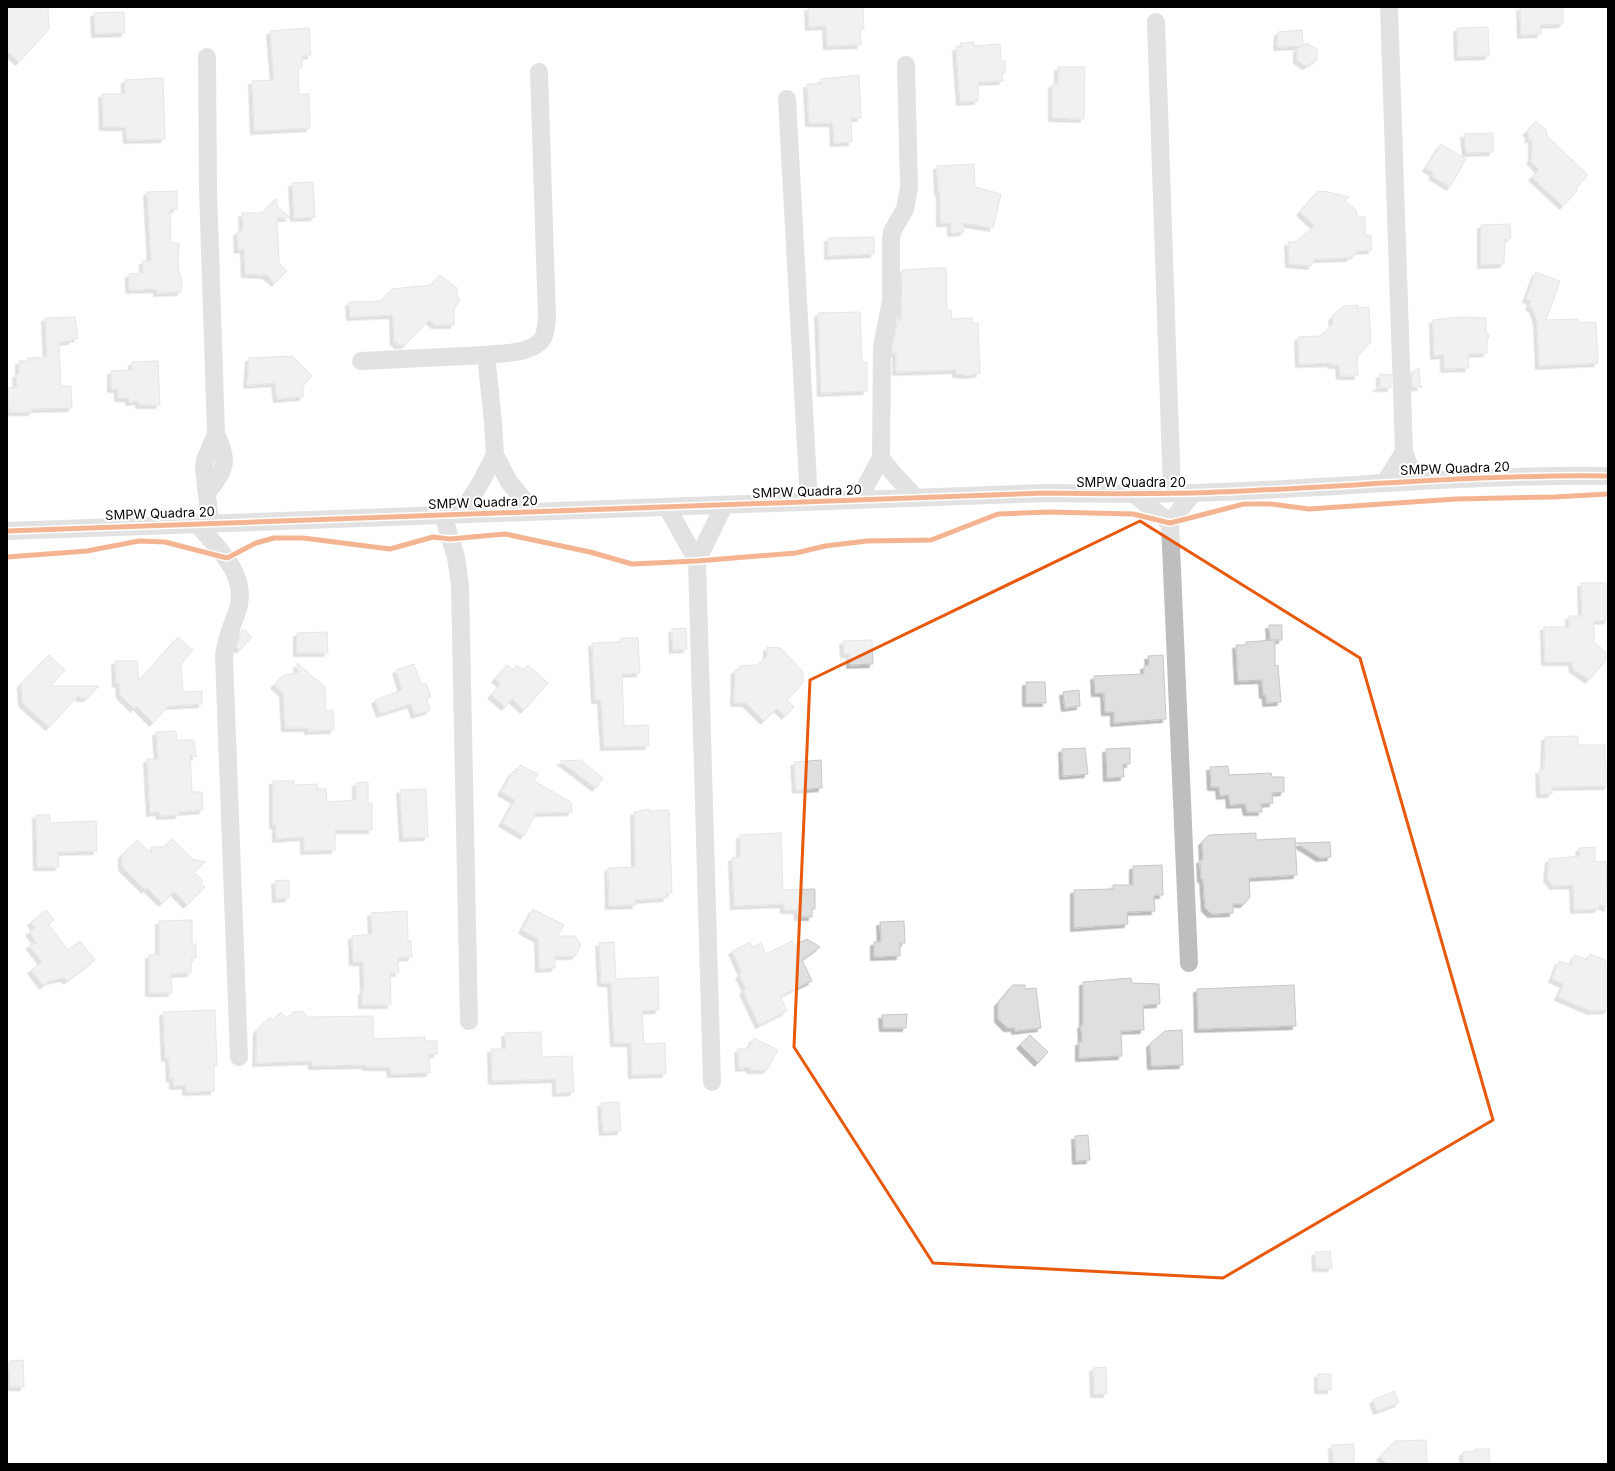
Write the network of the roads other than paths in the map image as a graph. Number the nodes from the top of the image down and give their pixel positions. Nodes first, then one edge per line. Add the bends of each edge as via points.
1 (1389, 7) edge
2 (1156, 22) dead end
3 (207, 57) dead end
4 (906, 65) dead end
5 (539, 72) dead end
6 (787, 99) dead end
7 (486, 355) junction
8 (361, 361) dead end
9 (1404, 452) junction
10 (495, 455) junction
11 (881, 458) junction
12 (1608, 476) edge
13 (1415, 481) junction
14 (1385, 482) junction
15 (1172, 493) junction
16 (1193, 493) junction
17 (1134, 494) junction
18 (916, 498) junction
19 (858, 500) junction
20 (810, 501) junction
21 (724, 505) junction
22 (666, 507) junction
23 (533, 511) junction
24 (452, 515) junction
25 (203, 522) junction
26 (1170, 523) junction
27 (7, 531) edge
28 (697, 561) junction
29 (1189, 963) dead end
30 (469, 1021) dead end
31 (239, 1057) dead end
32 (712, 1082) dead end

1 - 9 street
2 - 15 street
3 - 25 street via 208,189 216,434 205,460 207,492
4 - 11 street via 909,187 905,209 892,232 891,240 891,301 882,347
5 - 7 street via 547,319 545,333 542,340 528,348
6 - 20 street
7 - 8 street
7 - 10 street
9 - 13 street
9 - 14 street
10 - 23 street via 509,482
10 - 24 street via 481,482
11 - 18 street
11 - 19 street
12 - 13 street, SMPW Quadra 20 via 1562,475
13 - 14 street, SMPW Quadra 20
14 - 16 street, SMPW Quadra 20
15 - 16 street, SMPW Quadra 20
15 - 17 street, SMPW Quadra 20
16 - 26 street
17 - 18 street, SMPW Quadra 20 via 1046,493
17 - 26 street
18 - 19 street, SMPW Quadra 20
19 - 20 street, SMPW Quadra 20
20 - 21 street, SMPW Quadra 20
21 - 22 street, SMPW Quadra 20
21 - 28 street
22 - 23 street, SMPW Quadra 20
22 - 28 street
23 - 24 street, SMPW Quadra 20
24 - 25 street, SMPW Quadra 20
24 - 30 street via 460,585
25 - 27 street, SMPW Quadra 20
25 - 31 street via 227,558 237,582 239,597 224,656
26 - 29 street
28 - 32 street

